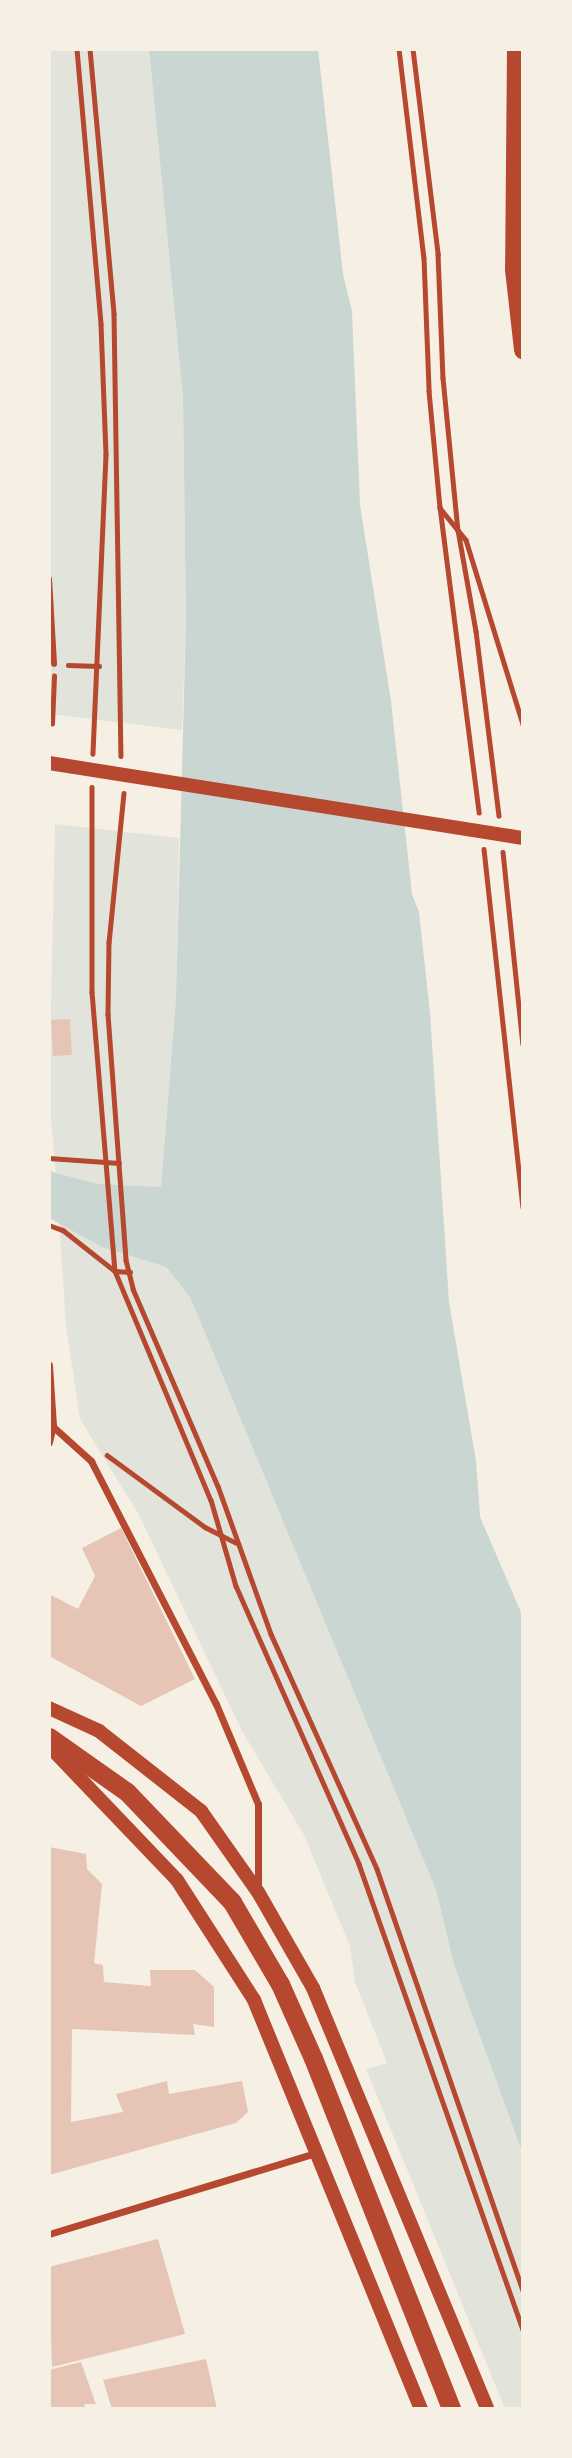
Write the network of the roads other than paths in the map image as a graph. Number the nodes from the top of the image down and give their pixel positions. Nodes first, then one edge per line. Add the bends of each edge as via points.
1 (516, 49) edge
2 (523, 349) edge
3 (49, 579) edge
4 (54, 664) dead end
5 (49, 763) edge
6 (523, 838) edge
7 (49, 1365) edge
8 (51, 1424) edge
9 (49, 1443) edge
10 (49, 1708) edge
11 (49, 1737) edge
12 (49, 1746) edge
13 (258, 1892) junction
14 (318, 2152) junction
15 (49, 2234) edge
16 (421, 2409) edge
17 (451, 2409) edge
18 (487, 2409) edge

1 - 2 highway via 514,269
3 - 4 street
5 - 6 main road
7 - 8 street
8 - 9 street
8 - 13 street via 91,1461 216,1704 258,1804
10 - 13 main road via 99,1731 201,1811
11 - 17 highway via 127,1792 232,1902 279,1984 313,2058
12 - 14 main road via 177,1880 220,1941 254,2000
13 - 18 main road via 313,1988
14 - 15 street
14 - 16 main road

